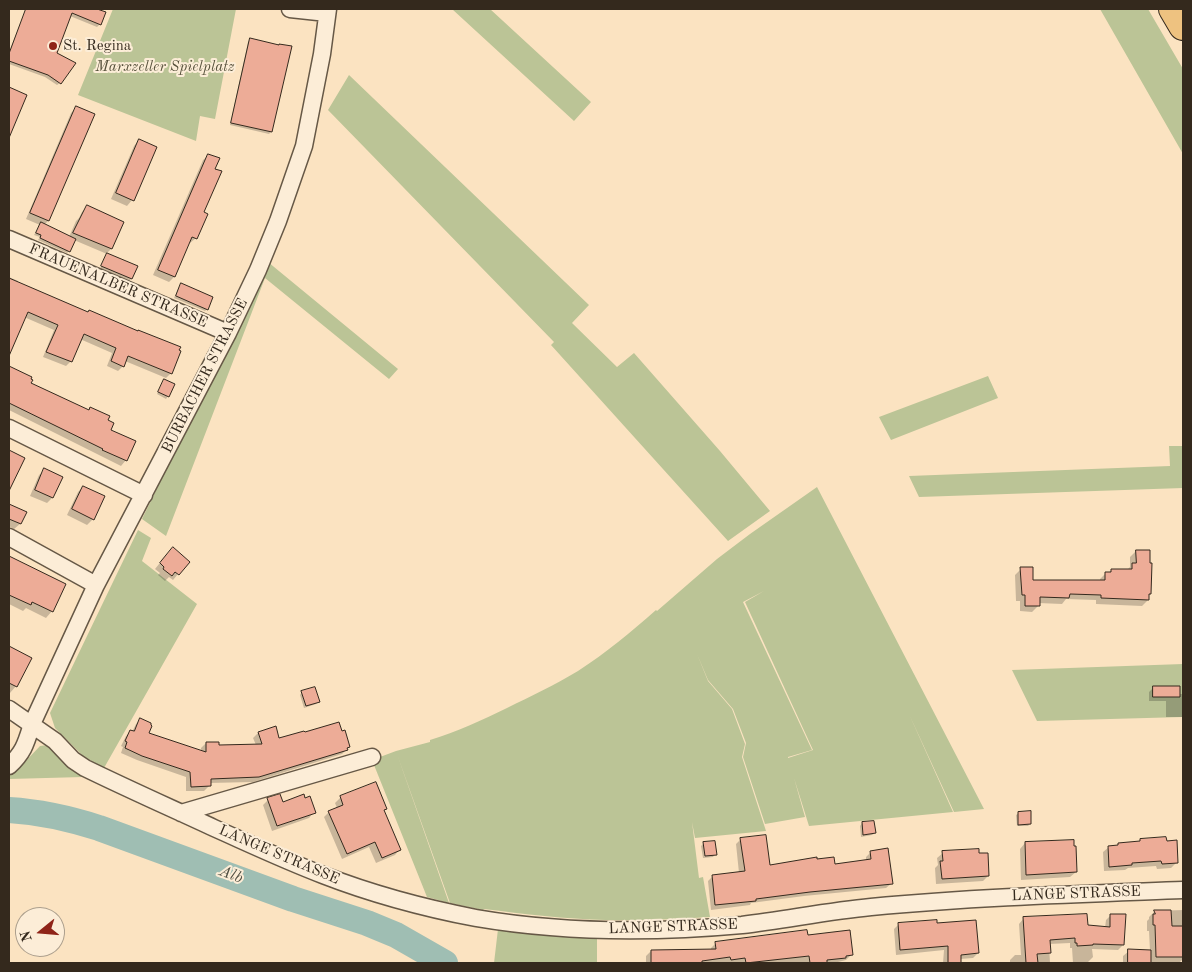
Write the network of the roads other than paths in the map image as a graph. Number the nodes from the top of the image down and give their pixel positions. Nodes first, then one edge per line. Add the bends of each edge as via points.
1 (290, 9) edge
2 (1174, 9) edge
3 (328, 11) edge
4 (1183, 26) edge
5 (9, 239) edge
6 (228, 334) junction
7 (9, 428) edge
8 (144, 495) junction
9 (9, 537) edge
10 (96, 585) junction
11 (9, 710) edge
12 (32, 724) junction
13 (372, 757) dead end
14 (9, 766) edge
15 (181, 813) junction
16 (1183, 890) edge

1 - 3 street
2 - 4 highway
3 - 6 street, BURBACHER STRASSE via 304,146 278,221
5 - 6 street, FRAUENALBER STRASSE
6 - 8 street, BURBACHER STRASSE
7 - 8 street
8 - 10 street, BURBACHER STRASSE
9 - 10 street
10 - 12 street, BURBACHER STRASSE
11 - 12 street, LANGE STRASSE
12 - 14 street via 25,747
12 - 15 street, LANGE STRASSE via 85,768
13 - 15 street, LANGE STRASSE
15 - 16 street, LANGE STRASSE via 284,860 375,893 477,918 552,927 639,931 688,929 974,898

